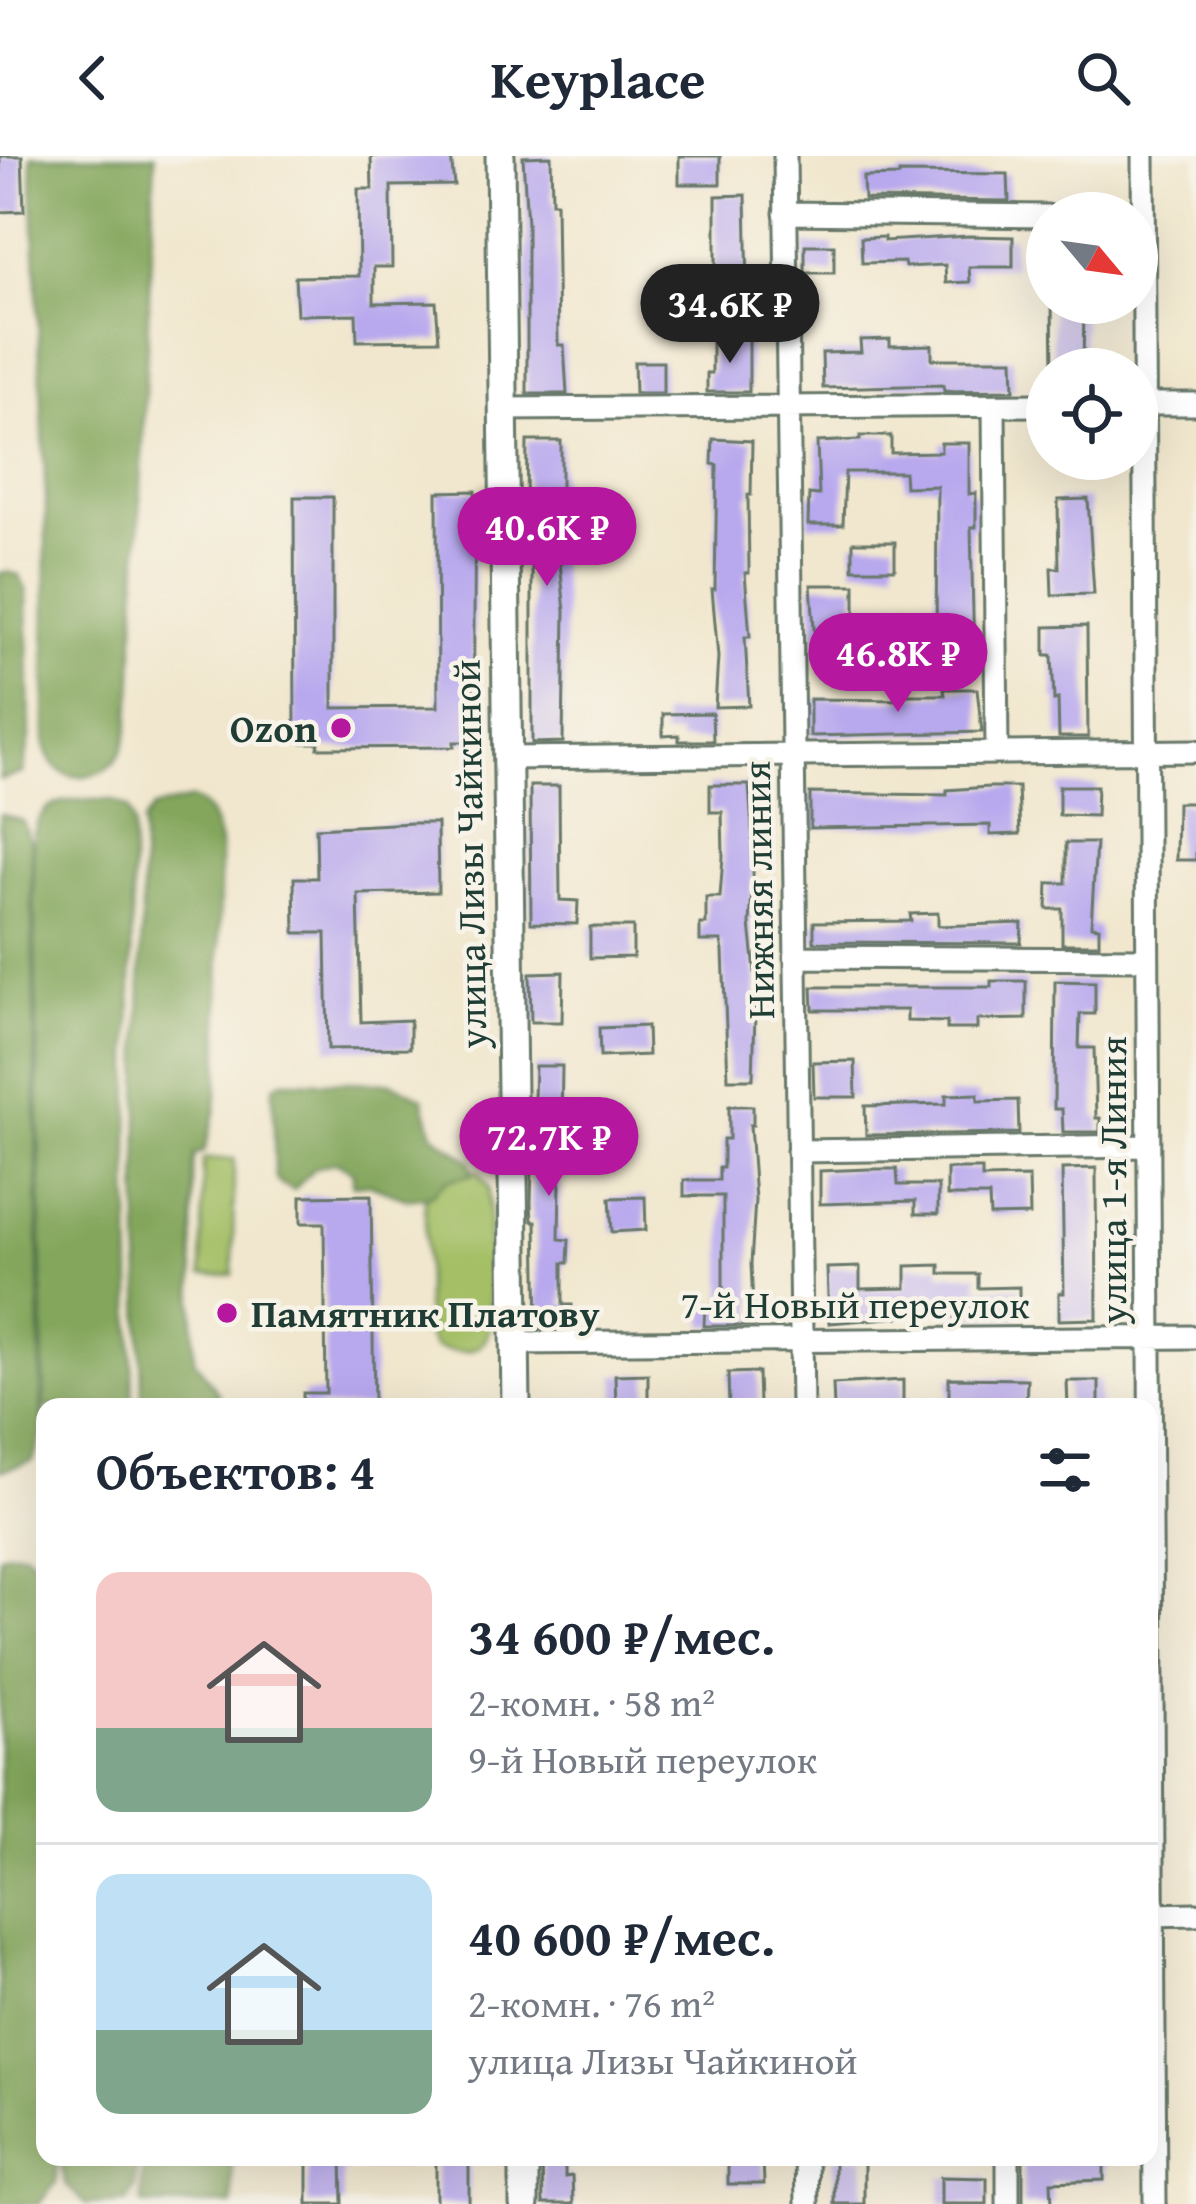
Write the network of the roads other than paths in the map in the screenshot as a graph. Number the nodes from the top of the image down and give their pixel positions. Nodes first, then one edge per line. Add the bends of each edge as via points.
1 (500, 156) edge
2 (785, 156) edge
3 (1142, 156) edge
4 (1141, 192) edge
5 (784, 213) junction
6 (1026, 216) edge
7 (1158, 404) edge
8 (1196, 404) edge
9 (1026, 405) edge
10 (994, 406) junction
11 (788, 407) junction
12 (502, 409) junction
13 (1141, 480) edge
14 (1196, 751) edge
15 (1145, 752) junction
16 (997, 753) junction
17 (792, 755) junction
18 (507, 758) junction
19 (795, 957) junction
20 (1147, 959) junction
21 (1147, 1146) junction
22 (798, 1150) junction
23 (1196, 1337) edge
24 (1149, 1338) junction
25 (801, 1341) junction
26 (515, 1343) junction
27 (516, 1398) edge
28 (802, 1398) edge
29 (1149, 1398) edge
30 (1196, 1914) edge
31 (1158, 1915) edge
32 (524, 2166) edge
33 (806, 2166) edge
34 (1008, 2166) edge
35 (1154, 2166) edge
36 (524, 2204) edge
37 (806, 2204) edge
38 (1008, 2204) edge
39 (1155, 2204) edge

1 - 12 main road, улица Лизы Чайкиной
2 - 5 street, Нижняя линия
3 - 4 street, улица 1-я Линия
5 - 6 street
5 - 11 street, Нижняя линия
7 - 8 street
9 - 10 street
10 - 11 street
10 - 16 street
11 - 12 street
11 - 17 street, Нижняя линия
12 - 18 main road, улица Лизы Чайкиной
13 - 15 street, улица 1-я Линия
14 - 15 street
15 - 16 street
15 - 20 street, улица 1-я Линия
16 - 17 street
17 - 18 street
17 - 19 street, Нижняя линия
18 - 26 main road, улица Лизы Чайкиной
19 - 20 street
19 - 22 street, Нижняя линия
20 - 21 street, улица 1-я Линия
21 - 22 street
21 - 24 street, улица 1-я Линия
22 - 25 street, Нижняя линия
23 - 24 street, 7-й Новый переулок
24 - 25 street, 7-й Новый переулок
24 - 29 street, улица 1-я Линия
25 - 26 street, 7-й Новый переулок
25 - 28 street, Нижняя линия
26 - 27 main road, улица Лизы Чайкиной
30 - 31 street
32 - 36 main road
33 - 37 street
34 - 38 street
35 - 39 street, улица 1-я Линия

